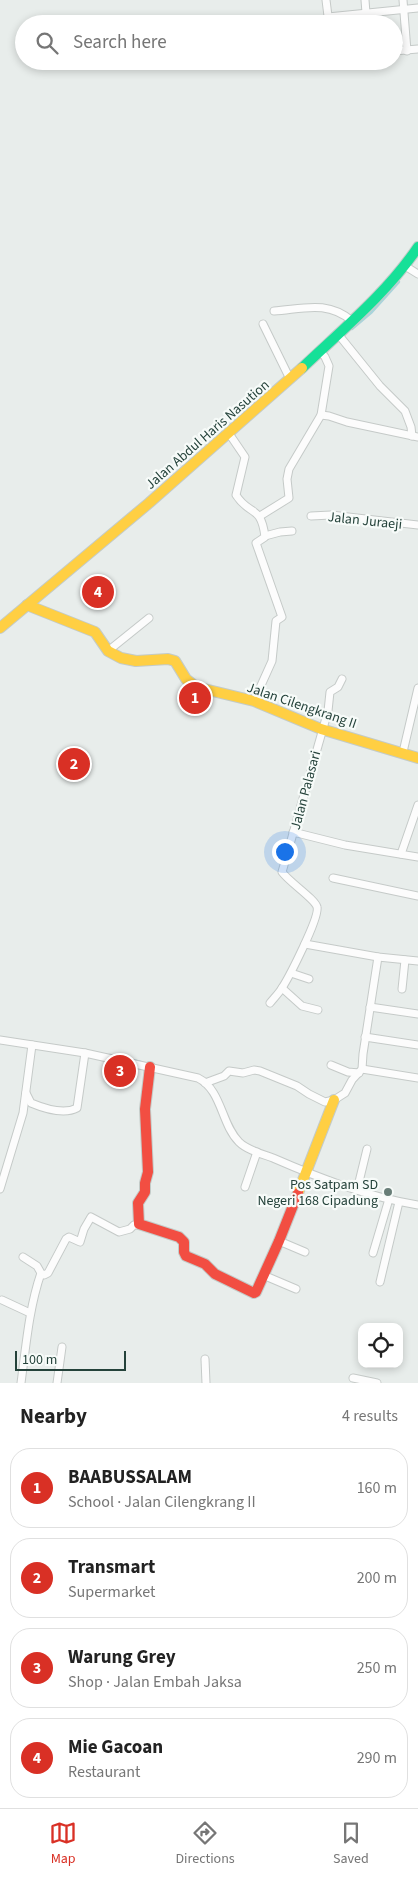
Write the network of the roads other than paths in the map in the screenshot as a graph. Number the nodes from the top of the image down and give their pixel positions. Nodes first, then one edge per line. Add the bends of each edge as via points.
1 (326, 0) edge
2 (365, 0) edge
3 (403, 0) edge
4 (418, 8) edge
5 (404, 9) junction
6 (366, 13) junction
7 (328, 15) edge
8 (355, 15) edge
9 (418, 49) edge
10 (408, 50) junction
11 (403, 51) edge
12 (418, 247) edge
13 (405, 266) junction
14 (418, 274) edge
15 (274, 311) dead end
16 (352, 321) junction
17 (263, 324) dead end
18 (338, 334) junction
19 (320, 351) junction
20 (290, 379) junction
21 (321, 415) junction
22 (228, 432) junction
23 (415, 437) edge
24 (260, 516) junction
25 (311, 516) dead end
26 (418, 525) edge
27 (292, 531) dead end
28 (265, 536) junction
29 (27, 605) junction
30 (149, 618) dead end
31 (0, 628) edge
32 (108, 651) junction
33 (342, 678) dead end
34 (418, 688) edge
35 (254, 701) junction
36 (321, 729) junction
37 (402, 752) junction
38 (418, 758) edge
39 (418, 805) edge
40 (293, 832) junction
41 (401, 854) junction
42 (418, 857) edge
43 (332, 878) dead end
44 (418, 896) edge
45 (305, 944) junction
46 (378, 957) junction
47 (405, 960) junction
48 (418, 961) edge
49 (291, 973) junction
50 (309, 979) dead end
51 (282, 988) junction
52 (402, 989) dead end
53 (270, 1003) dead end
54 (370, 1007) junction
55 (318, 1010) dead end
56 (418, 1014) edge
57 (366, 1037) junction
58 (0, 1040) edge
59 (32, 1045) junction
60 (418, 1045) edge
61 (85, 1053) junction
62 (331, 1064) dead end
63 (150, 1067) junction
64 (360, 1071) junction
65 (418, 1078) edge
66 (205, 1083) junction
67 (26, 1093) junction
68 (334, 1100) junction
69 (367, 1149) dead end
70 (257, 1152) junction
71 (307, 1173) junction
72 (245, 1187) dead end
73 (0, 1189) edge
74 (357, 1190) junction
75 (389, 1199) junction
76 (399, 1202) junction
77 (418, 1205) edge
78 (139, 1225) junction
79 (279, 1241) junction
80 (305, 1252) dead end
81 (373, 1253) dead end
82 (23, 1257) dead end
83 (41, 1274) junction
84 (264, 1275) junction
85 (380, 1282) dead end
86 (296, 1289) dead end
87 (2, 1300) dead end
88 (30, 1313) junction
89 (62, 1347) dead end
90 (205, 1359) dead end
91 (353, 1378) dead end
92 (21, 1383) edge
93 (57, 1383) edge
94 (206, 1383) edge
95 (377, 1383) edge

1 - 7 street
2 - 6 street
3 - 5 street
4 - 5 street
5 - 6 street
5 - 10 street
6 - 8 street
9 - 10 street
10 - 11 street
12 - 13 main road, Jalan Abdul Haris Nasution
13 - 14 street
13 - 16 main road, Jalan Abdul Haris Nasution
15 - 16 street via 331,308
16 - 18 main road, Jalan Abdul Haris Nasution
17 - 20 street
18 - 19 main road, Jalan Abdul Haris Nasution
18 - 23 street via 405,411
19 - 20 main road, Jalan Abdul Haris Nasution
19 - 21 street via 329,366
20 - 22 main road, Jalan Abdul Haris Nasution
21 - 23 street
21 - 24 street via 289,469 289,498
22 - 24 street via 245,458 236,495
22 - 29 main road, Jalan Abdul Haris Nasution
24 - 28 street
25 - 26 street, Jalan Juraeji via 331,515
27 - 28 street
28 - 35 street via 256,543 282,615 276,621 272,661
29 - 31 main road, Jalan Abdul Haris Nasution
29 - 32 main road via 95,632
30 - 32 street
32 - 35 main road, Jalan Cilengkrang II via 128,660 175,661 186,679 196,687
33 - 36 street, Jalan Palasari via 330,692 328,711
34 - 37 street
35 - 36 main road, Jalan Cilengkrang II
36 - 37 main road, Jalan Cilengkrang II
36 - 40 street, Jalan Palasari
37 - 38 main road, Jalan Cilengkrang II
39 - 41 street
40 - 41 street via 344,846
40 - 45 street, Jalan Palasari via 282,873 318,909
41 - 42 street
43 - 44 street
45 - 46 street
45 - 49 street, Jalan Palasari
46 - 47 street
46 - 54 street
47 - 48 street
47 - 52 street
49 - 50 street
49 - 51 street, Jalan Palasari
51 - 53 street, Jalan Palasari
51 - 55 street via 302,1006
54 - 56 street
54 - 57 street
57 - 60 street
57 - 64 street
58 - 59 street
59 - 61 street
59 - 67 street
61 - 63 street
61 - 67 street via 77,1108 69,1111 45,1108 31,1103
62 - 64 street via 348,1072
63 - 66 street via 198,1078
63 - 78 main road via 146,1108 148,1172 145,1192 138,1203
64 - 65 street
64 - 68 street via 345,1093
66 - 68 street via 229,1071 258,1070 298,1086 320,1100
66 - 70 street via 239,1142
67 - 73 street
68 - 71 main road
69 - 74 street
70 - 71 street
70 - 72 street
71 - 74 street
71 - 79 main road
74 - 75 street
75 - 76 street
75 - 81 street
76 - 77 street
76 - 85 street
78 - 83 street via 119,1232 91,1217 80,1242 69,1237 66,1239 48,1273
78 - 84 main road via 179,1237 184,1242 186,1256 254,1293
79 - 80 street
79 - 84 main road
82 - 83 street via 37,1266
83 - 88 street
84 - 86 street
87 - 88 street
88 - 92 street
89 - 93 street
90 - 94 street
91 - 95 street

